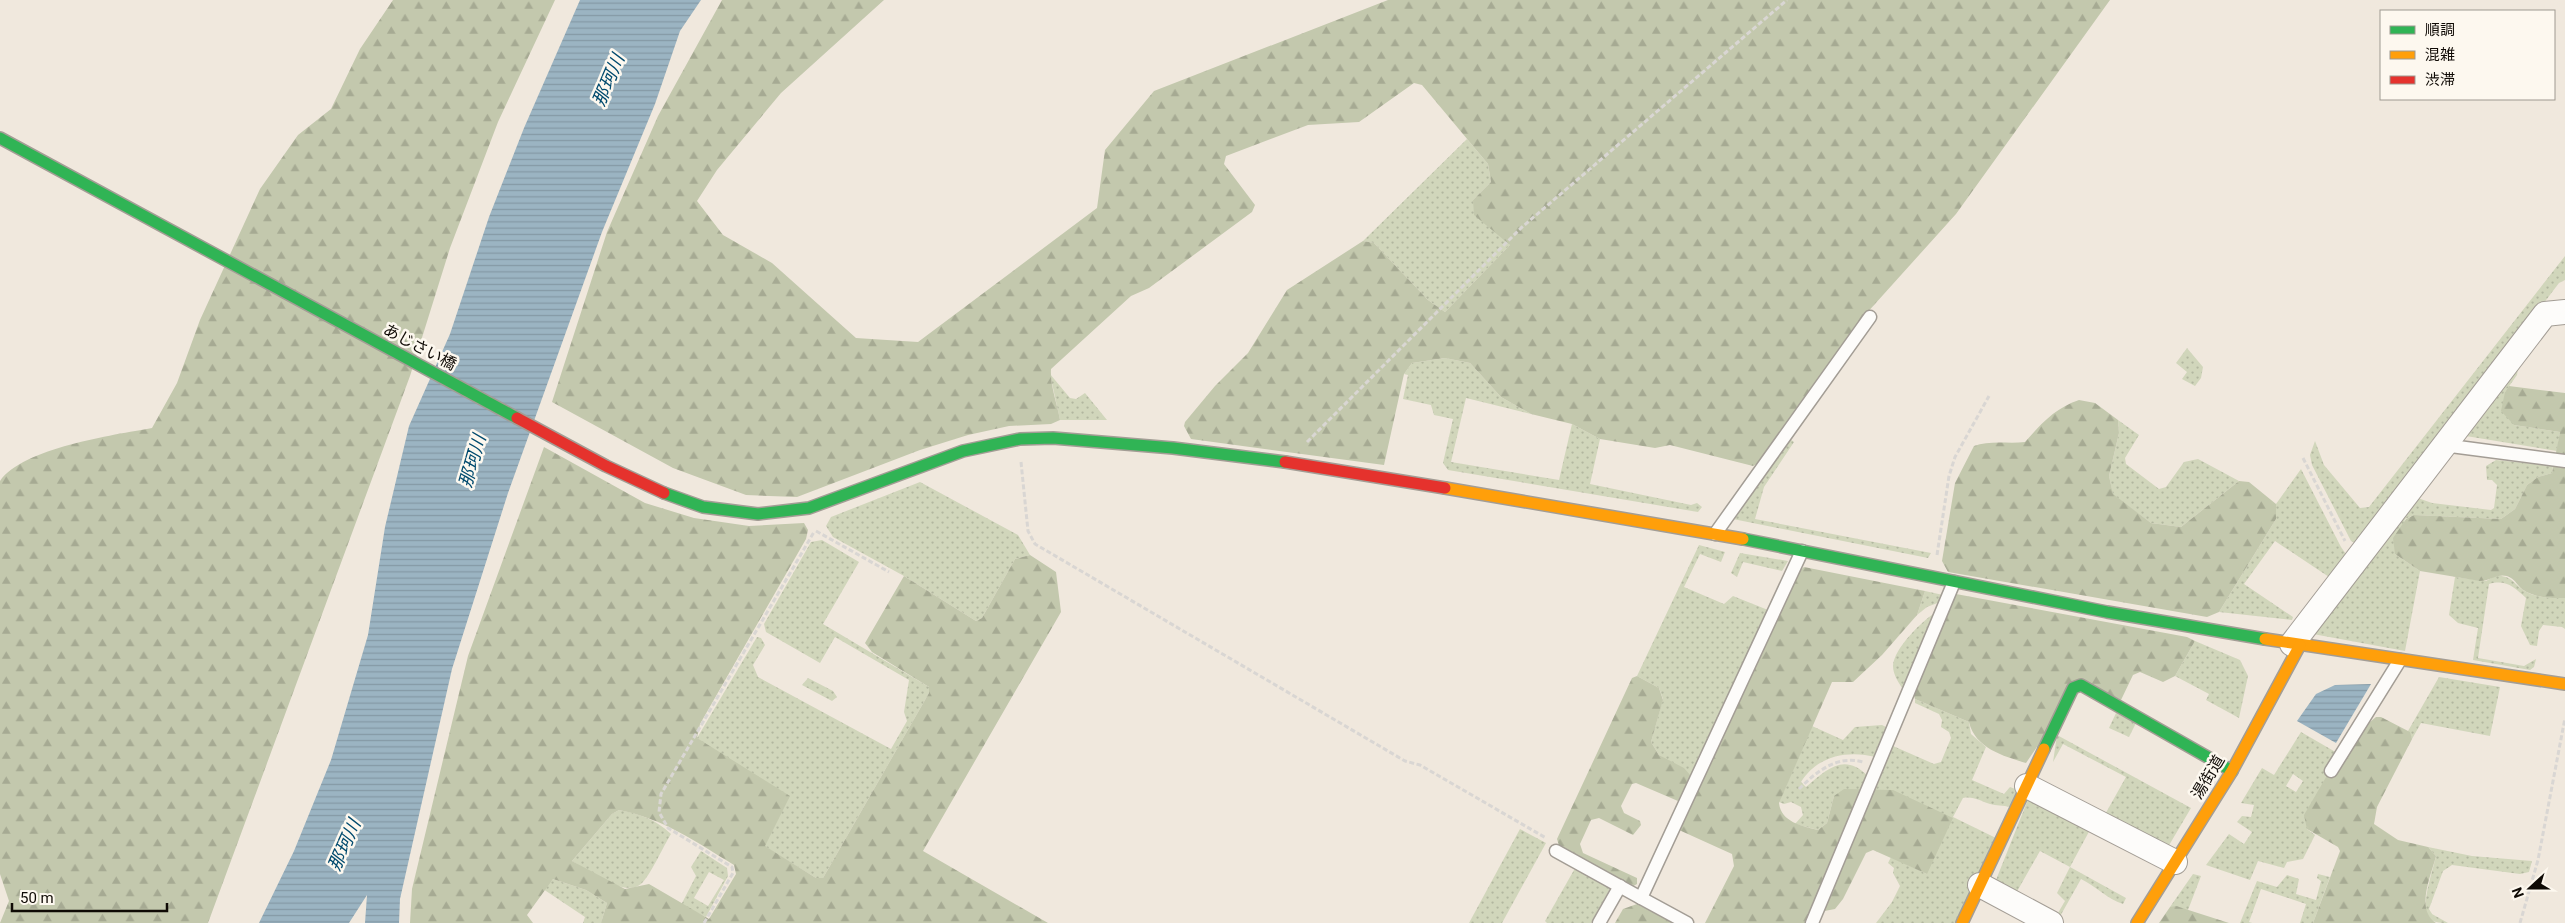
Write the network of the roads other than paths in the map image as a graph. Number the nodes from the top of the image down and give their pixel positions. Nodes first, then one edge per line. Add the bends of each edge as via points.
1 (0, 138) edge
2 (2565, 312) edge
3 (1870, 317) dead end
4 (2443, 445) junction
5 (2565, 461) edge
6 (1715, 534) junction
7 (1802, 551) junction
8 (1954, 582) junction
9 (2296, 644) junction
10 (2400, 660) junction
11 (2565, 684) edge
12 (2232, 770) junction
13 (2331, 771) dead end
14 (2026, 786) junction
15 (1556, 851) road end
16 (2175, 862) junction
17 (1980, 885) junction
18 (1620, 886) junction
19 (1641, 898) junction
20 (1599, 923) edge
21 (1687, 923) edge
22 (1812, 923) edge
23 (1962, 923) edge
24 (2050, 923) edge
25 (2137, 923) edge

1 - 6 street, あじさい橋 via 606,466 703,507 734,513 783,513 822,504 964,452 1020,439 1053,438 1287,462
2 - 4 street via 2545,314
3 - 6 lane
4 - 5 lane
4 - 9 street
6 - 7 street, あじさい橋
7 - 8 street, あじさい橋
7 - 19 lane
8 - 9 street, あじさい橋
8 - 22 lane
9 - 10 street, あじさい橋
9 - 12 street, 湯街道
10 - 11 street, あじさい橋
10 - 13 lane
12 - 14 street via 2081,685 2073,688
12 - 16 street, 湯街道
14 - 16 street
14 - 17 street
15 - 18 lane
16 - 25 street, 湯街道
17 - 23 street
17 - 24 street
18 - 19 lane
18 - 20 lane
19 - 21 lane

